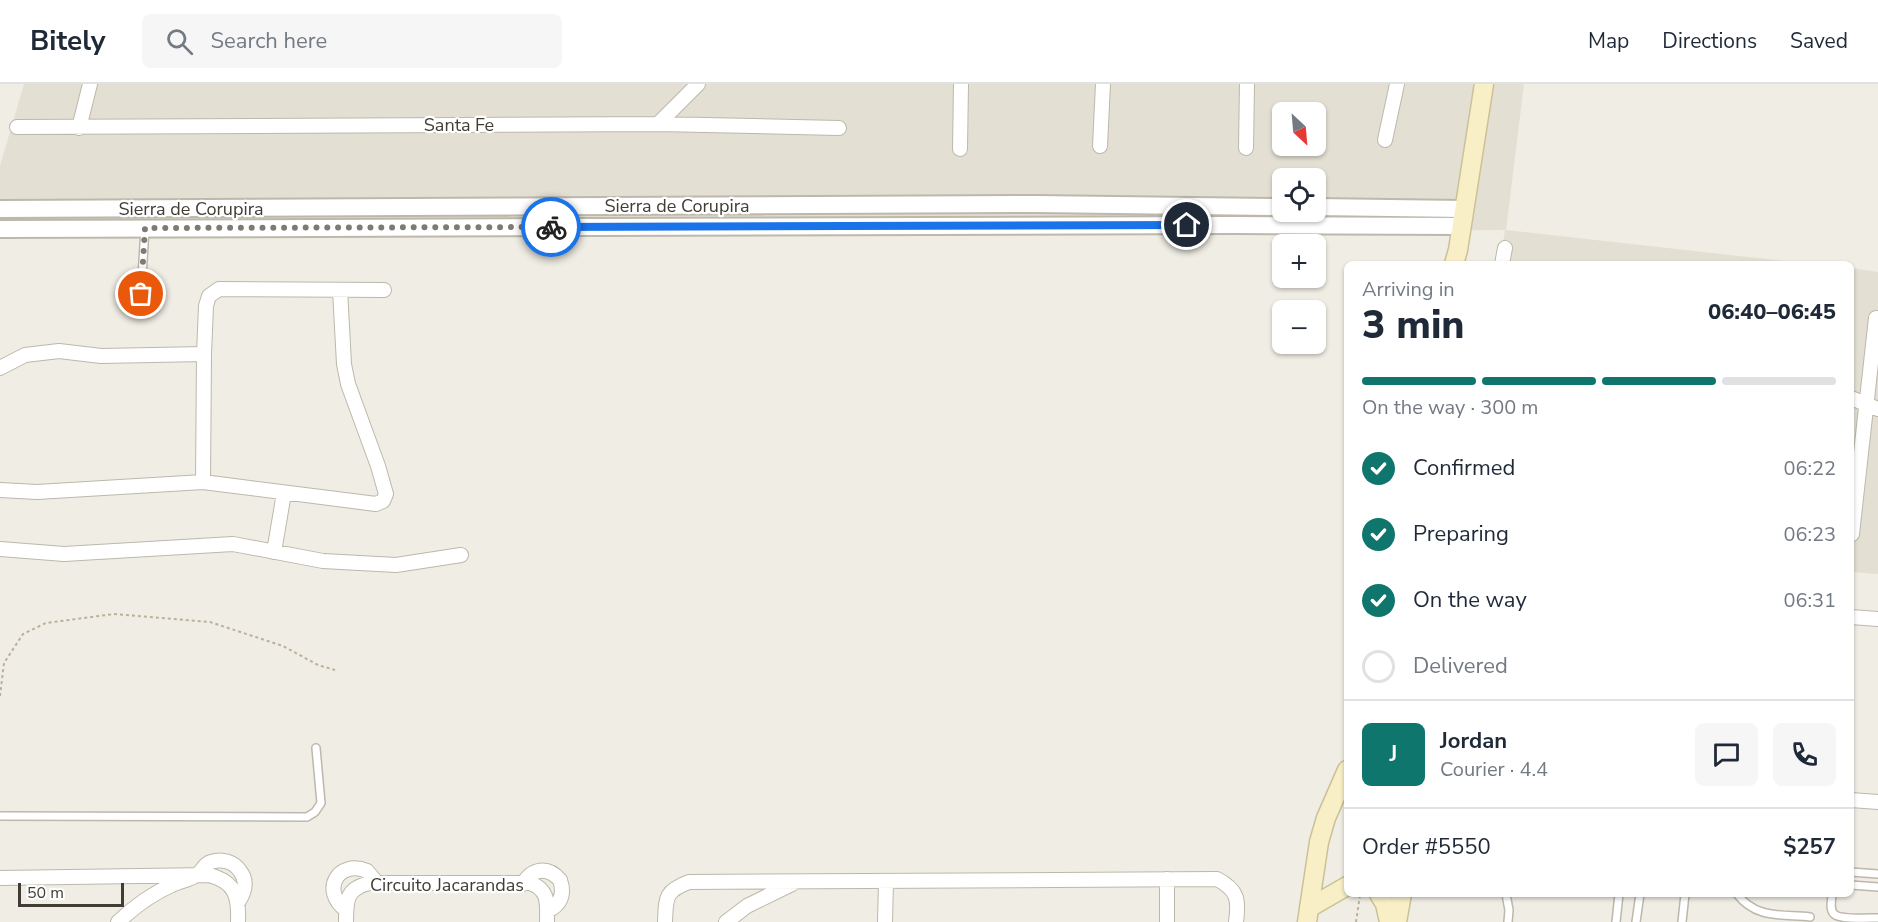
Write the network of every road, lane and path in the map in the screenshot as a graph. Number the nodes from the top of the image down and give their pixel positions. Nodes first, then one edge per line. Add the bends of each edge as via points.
1 (90, 84) edge
2 (698, 84) edge
3 (961, 84) edge
4 (1103, 84) edge
5 (1247, 84) edge
6 (1397, 84) edge
7 (1484, 84) edge
8 (658, 124) junction
9 (17, 127) dead end
10 (79, 128) junction
11 (839, 128) dead end
12 (1385, 140) dead end
13 (1100, 146) dead end
14 (1246, 148) dead end
15 (960, 149) dead end
16 (1272, 207) edge
17 (1326, 208) edge
18 (0, 209) edge
19 (124, 209) junction
20 (1463, 218) junction
21 (123, 228) junction
22 (145, 228) junction
23 (0, 229) edge
24 (1505, 248) dead end
25 (1457, 259) edge
26 (1503, 261) edge
27 (340, 290) junction
28 (384, 290) dead end
29 (141, 294) dead end
30 (1876, 318) dead end
31 (204, 354) junction
32 (0, 368) edge
33 (1854, 399) edge
34 (1872, 407) edge
35 (203, 482) junction
36 (0, 490) edge
37 (284, 493) junction
38 (1854, 521) edge
39 (0, 549) edge
40 (273, 552) junction
41 (461, 555) dead end
42 (1854, 616) edge
43 (1878, 619) edge
44 (335, 670) dead end
45 (0, 696) edge
46 (316, 748) dead end
47 (1344, 777) edge
48 (1854, 800) edge
49 (1878, 802) edge
50 (0, 816) edge
51 (1854, 872) edge
52 (1878, 874) edge
53 (197, 875) junction
54 (0, 878) edge
55 (1167, 879) junction
56 (886, 882) junction
57 (377, 883) junction
58 (793, 883) junction
59 (523, 884) junction
60 (1854, 885) edge
61 (1878, 887) edge
62 (1344, 888) edge
63 (1360, 897) edge
64 (1381, 897) edge
65 (1401, 897) edge
66 (1507, 897) edge
67 (1619, 897) edge
68 (1640, 897) edge
69 (1685, 897) edge
70 (1740, 897) edge
71 (1832, 897) edge
72 (239, 901) junction
73 (1308, 915) edge
74 (346, 916) edge
75 (547, 917) edge
76 (1810, 917) dead end
77 (1878, 918) edge
78 (118, 922) edge
79 (238, 922) edge
80 (665, 922) edge
81 (726, 922) edge
82 (885, 922) edge
83 (1167, 922) edge
84 (1236, 922) edge
85 (1356, 922) edge
86 (1389, 922) edge
87 (1397, 922) edge
88 (1508, 922) edge
89 (1616, 922) edge
90 (1636, 922) edge
91 (1682, 922) edge

1 - 10 street
2 - 8 street
3 - 15 street
4 - 13 street
5 - 14 street
6 - 12 street
7 - 20 main road
8 - 10 street, Santa Fe
8 - 11 street, Santa Fe
9 - 10 street, Santa Fe
16 - 19 street, Sierra de Corupira via 1023,204
17 - 20 street
18 - 19 street, Sierra de Corupira
19 - 21 street
20 - 22 street, Sierra de Corupira via 1187,225
20 - 25 main road
21 - 22 street, Sierra de Corupira
21 - 23 street, Sierra de Corupira
22 - 29 lane
24 - 26 street
27 - 28 street
27 - 31 street via 219,289 209,296 206,306
27 - 37 street via 348,384 386,494 376,504
30 - 34 street
31 - 32 street via 101,356 59,351 25,355
31 - 35 street
33 - 34 street
34 - 38 street
35 - 36 street via 37,492
35 - 37 street
37 - 40 street
39 - 40 street via 64,554 233,544
40 - 41 street via 323,561 396,565
42 - 43 street
44 - 45 path via 283,646 210,622 114,614 46,623 23,634 4,663
46 - 50 lane via 321,803 307,818
47 - 73 main road via 1319,842
48 - 49 street
51 - 52 lane
53 - 54 street
53 - 72 street via 224,881
53 - 72 street via 211,862 229,862 243,874 244,893
53 - 78 street via 151,895
55 - 56 street
55 - 83 street
55 - 84 street via 1217,879 1229,885 1238,902
56 - 58 street
56 - 82 street
57 - 59 street, Circuito Jacarandas
57 - 74 street, Circuito Jacarandas via 354,889 345,905
57 - 74 street via 367,871 352,867 338,876 334,898
58 - 80 street via 689,882 674,888 666,901
58 - 81 street via 747,906
59 - 75 street, Circuito Jacarandas via 542,890
59 - 75 street via 540,870 548,870 560,880 560,902
60 - 61 lane
62 - 73 main road
63 - 85 path
64 - 86 main road
65 - 87 main road
66 - 88 lane
67 - 89 lane
68 - 90 lane
69 - 91 lane
70 - 76 lane via 1752,909 1762,912
71 - 77 lane via 1831,908 1840,917
72 - 79 street

